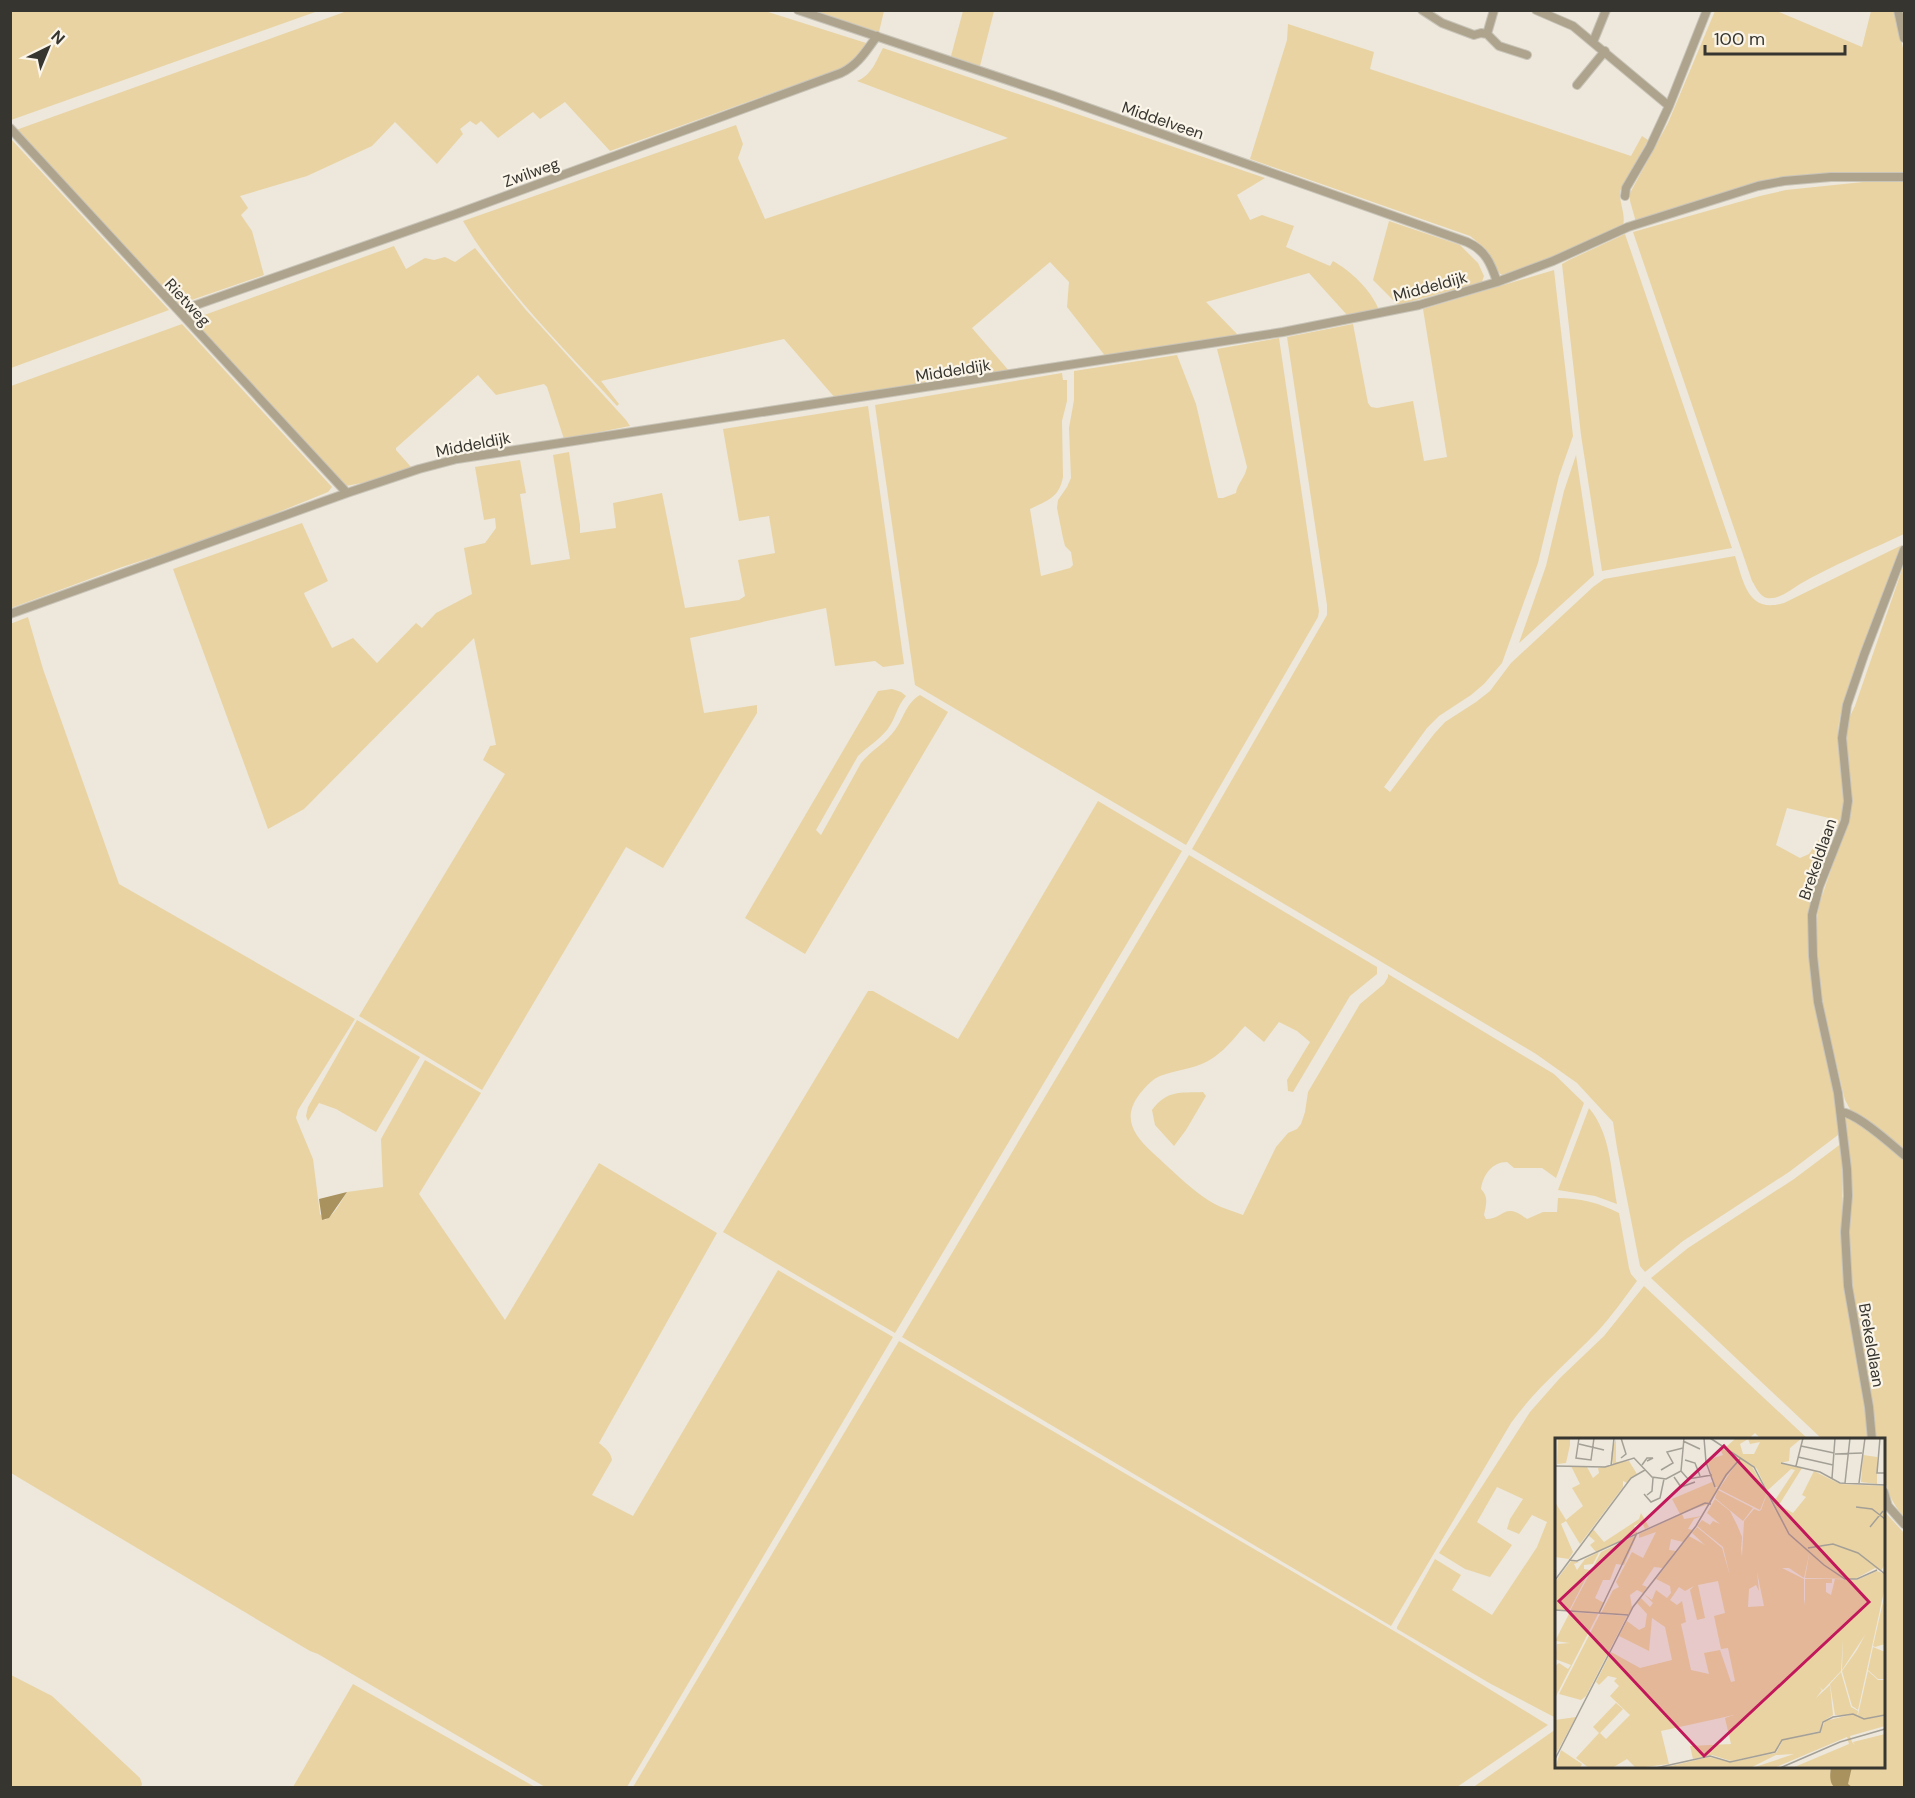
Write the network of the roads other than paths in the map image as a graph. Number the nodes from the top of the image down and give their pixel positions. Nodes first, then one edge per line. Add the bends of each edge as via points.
1 (798, 10) edge
2 (1422, 10) edge
3 (1494, 10) edge
4 (1536, 10) edge
5 (1606, 10) edge
6 (1707, 10) edge
7 (1898, 10) edge
8 (1487, 34) junction
9 (877, 36) junction
10 (1905, 38) edge
11 (1593, 42) junction
12 (1605, 51) junction
13 (1527, 55) dead end
14 (1576, 85) dead end
15 (1670, 106) junction
16 (10, 128) edge
17 (1905, 177) edge
18 (1625, 196) dead end
19 (1497, 282) junction
20 (179, 311) junction
21 (347, 493) junction
22 (1905, 550) edge
23 (10, 614) edge
24 (1841, 1112) junction
25 (1905, 1155) edge
26 (1872, 1438) edge
27 (1885, 1496) edge
28 (1905, 1524) edge

1 - 9 street, Middelveen
2 - 8 street via 1455,29
3 - 8 street
4 - 11 street via 1573,26
5 - 11 street
6 - 15 street
7 - 10 street
8 - 13 street via 1499,46
9 - 19 street, Middelveen via 1467,242 1487,257
9 - 20 street, Zwilweg via 861,58 841,74
11 - 12 street
12 - 14 street
12 - 15 street
15 - 18 street
16 - 20 street, Rietweg
17 - 19 street, Middeldijk via 1831,177 1758,186 1628,227
19 - 21 street, Middeldijk via 1419,305 1283,332 490,453 419,469
20 - 21 street, Rietweg
21 - 23 street, Middeldijk
22 - 24 street, Brekeldlaan via 1847,705 1842,738 1848,801 1845,821 1812,915 1818,1002
24 - 25 street via 1857,1118
24 - 26 street, Brekeldlaan via 1847,1169 1848,1286
27 - 28 street via 1888,1506

